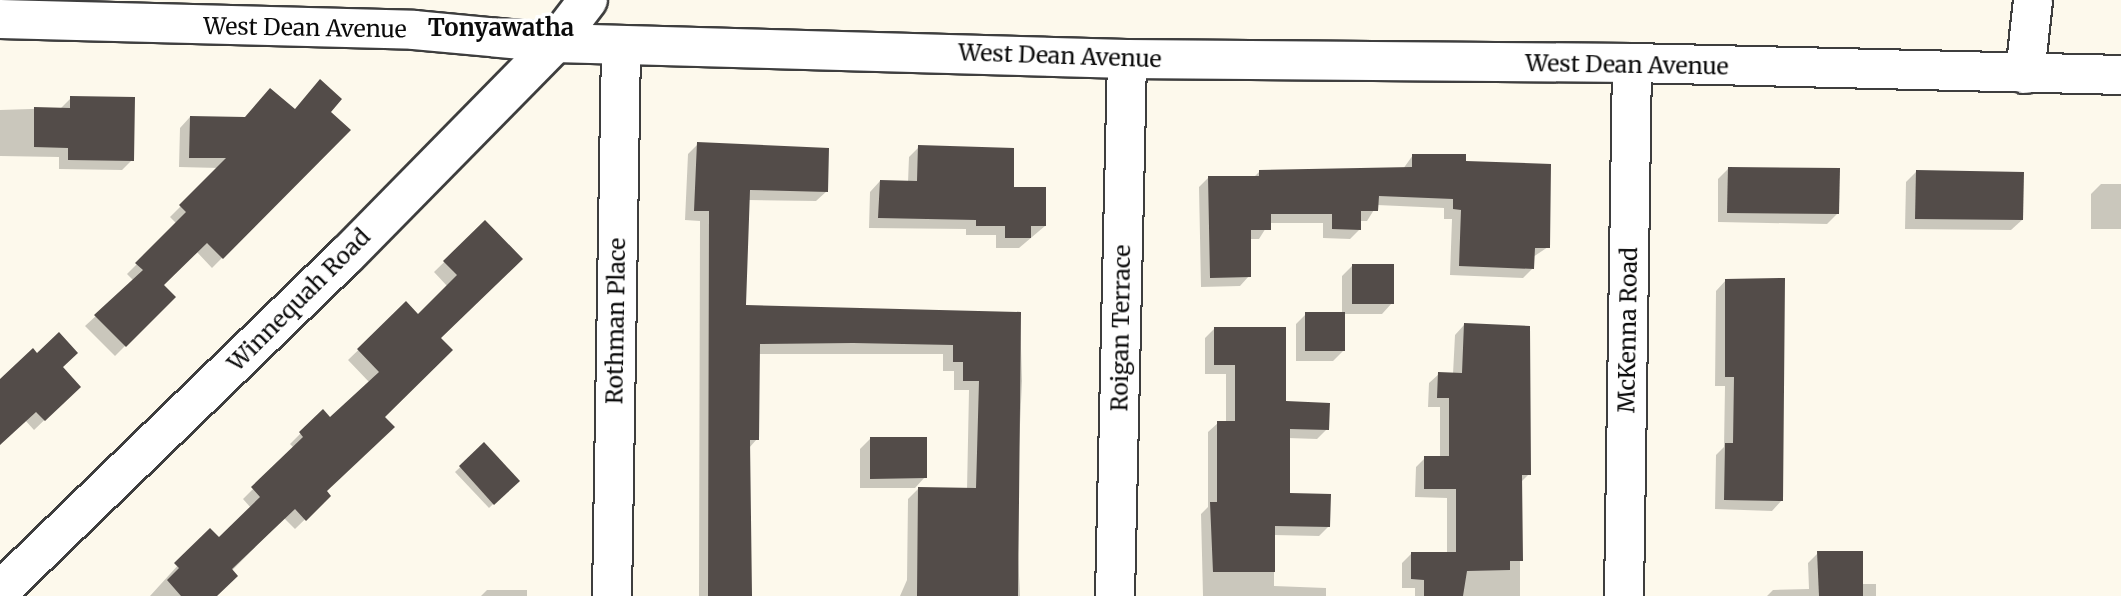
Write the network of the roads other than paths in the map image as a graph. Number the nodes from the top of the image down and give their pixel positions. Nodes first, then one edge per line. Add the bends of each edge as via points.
1 (588, 0) edge
2 (2033, 0) edge
3 (0, 19) edge
4 (555, 44) junction
5 (621, 45) junction
6 (1127, 60) junction
7 (1632, 63) junction
8 (2025, 74) junction
9 (2121, 75) edge
10 (0, 591) edge
11 (612, 596) edge
12 (1115, 596) edge
13 (1624, 596) edge

1 - 4 street, Winnequah Road
2 - 8 street
3 - 4 street, West Dean Avenue via 414,30
4 - 5 street, West Dean Avenue
4 - 10 street, Winnequah Road via 347,255
5 - 6 street, West Dean Avenue
5 - 11 street, Rothman Place
6 - 7 street, West Dean Avenue
6 - 12 street, Roigan Terrace
7 - 8 street, West Dean Avenue
7 - 13 street, McKenna Road
8 - 9 street, West Dean Avenue

